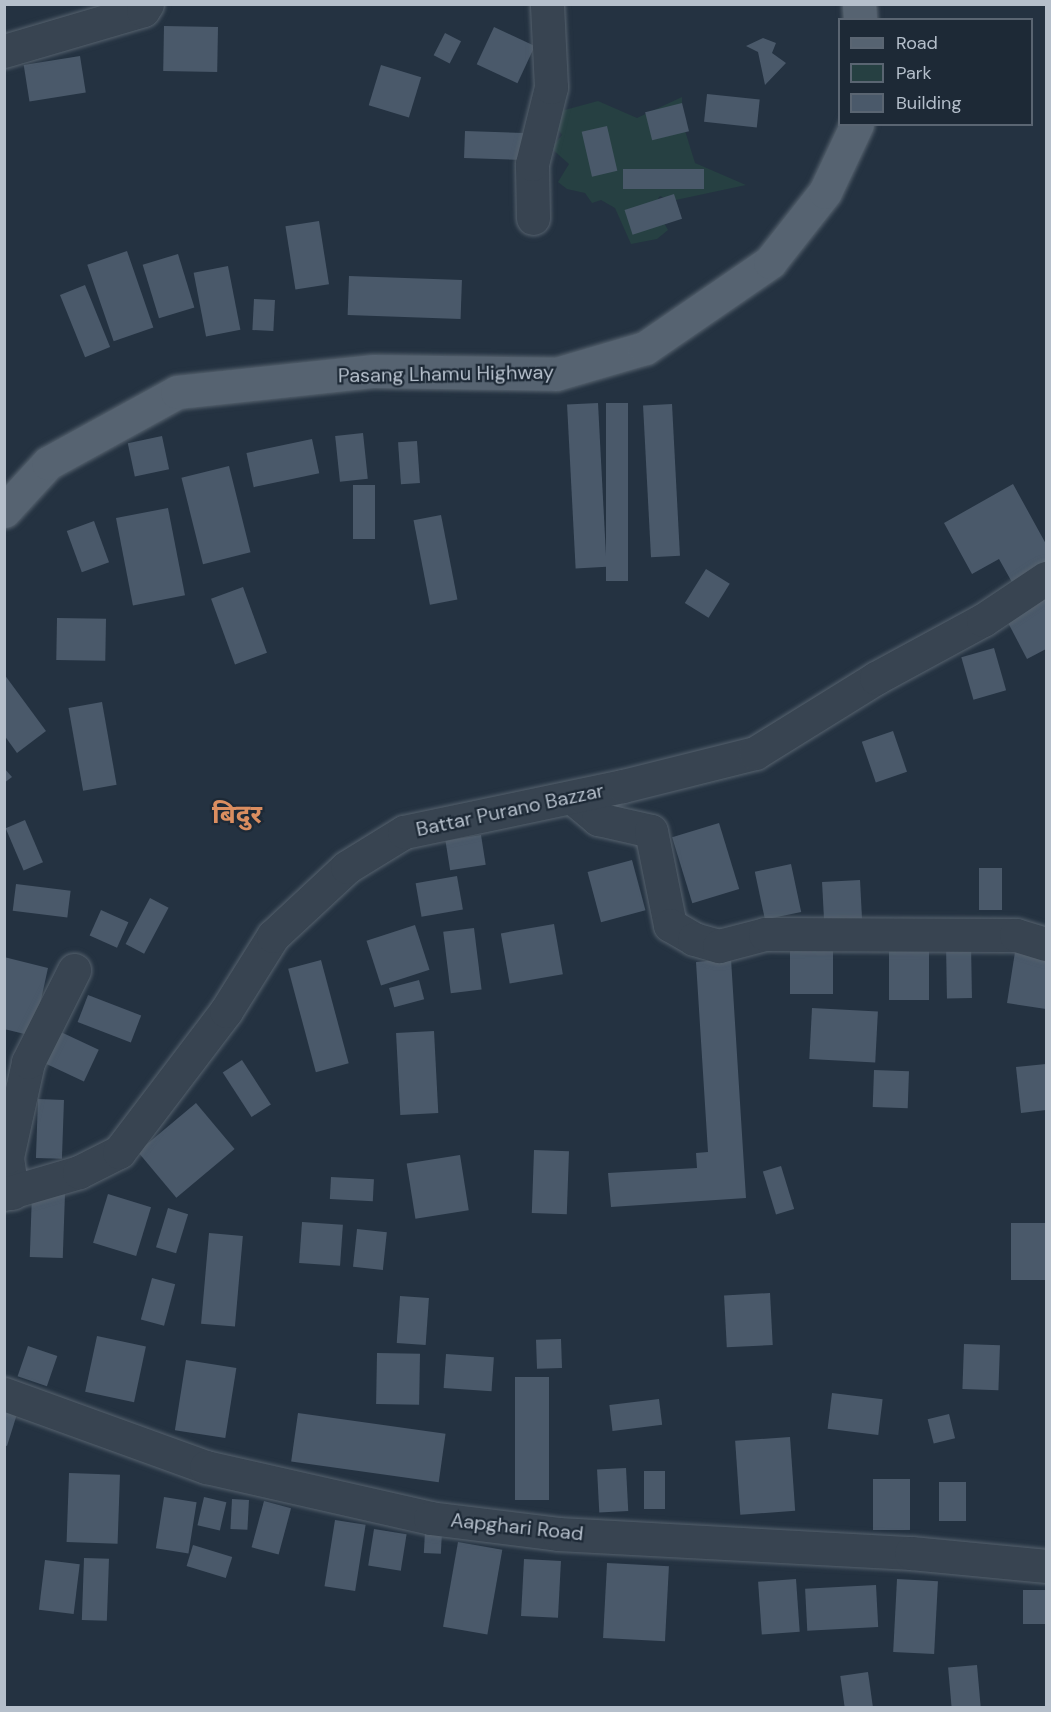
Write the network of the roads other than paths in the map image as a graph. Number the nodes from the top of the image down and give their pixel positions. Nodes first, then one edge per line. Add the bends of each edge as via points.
1 (147, 4) edge
2 (547, 4) edge
3 (4, 51) edge
4 (856, 126) edge
5 (533, 218) dead end
6 (4, 511) edge
7 (1047, 578) edge
8 (573, 798) junction
9 (1047, 944) edge
10 (74, 970) dead end
11 (8, 1194) edge
12 (4, 1394) edge
13 (1047, 1566) edge

1 - 3 street via 143,10
2 - 5 street via 551,87 532,164
4 - 6 main road, Pasang Lhamu Highway via 825,192 770,262 645,348 556,374 374,370 177,392 48,462
7 - 8 street, Battar Purano Bazzar via 983,620 876,678 755,753
8 - 9 street via 598,819 651,831 670,925 694,939 719,946 765,934 1016,935
8 - 11 street, Battar Purano Bazzar via 404,832 347,867 273,936 226,1011 118,1152 79,1172
10 - 11 street via 28,1062 7,1157
12 - 13 street, Aapghari Road via 206,1467 430,1518 558,1534 911,1553

